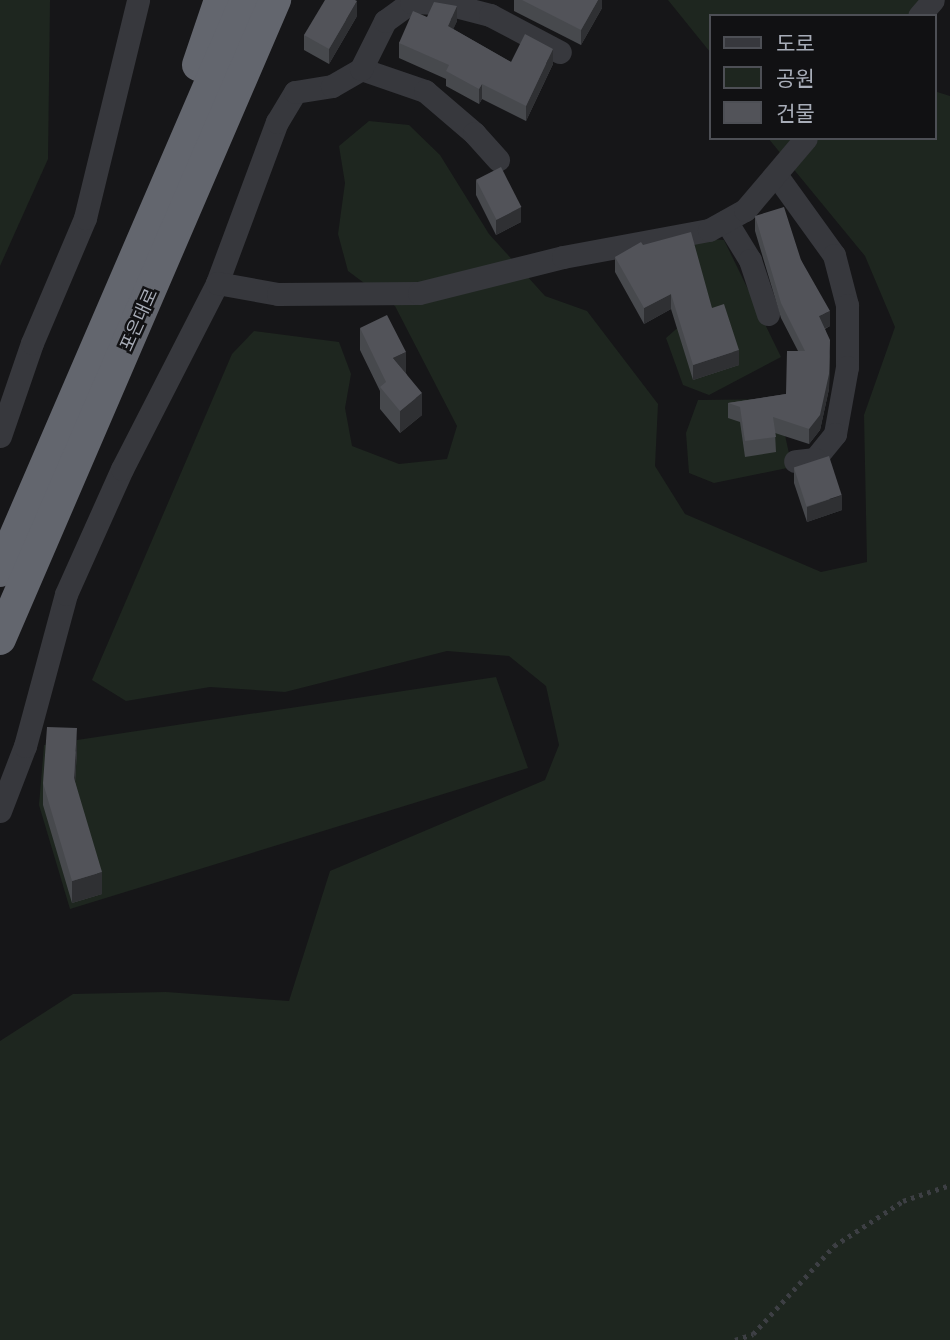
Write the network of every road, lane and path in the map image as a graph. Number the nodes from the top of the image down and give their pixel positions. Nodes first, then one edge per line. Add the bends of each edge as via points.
1 (138, 0) edge
2 (220, 0) edge
3 (246, 0) edge
4 (275, 0) edge
5 (933, 0) edge
6 (921, 14) edge
7 (560, 52) dead end
8 (361, 69) junction
9 (804, 140) edge
10 (498, 160) dead end
11 (777, 176) junction
12 (726, 221) junction
13 (216, 283) junction
14 (126, 287) junction
15 (768, 314) dead end
16 (4, 403) edge
17 (0, 436) edge
18 (795, 461) dead end
19 (0, 571) edge
20 (0, 639) edge
21 (0, 811) edge
22 (950, 1185) edge
23 (753, 1337) edge
24 (735, 1340) edge

1 - 16 street via 85,218
2 - 14 highway
3 - 14 highway, 포은대로
4 - 20 highway, 포은대로
5 - 6 street
7 - 8 street via 490,15 444,3 411,2 385,21
8 - 10 street via 425,91 474,132
8 - 13 street via 332,86 295,92 277,122
9 - 11 street
11 - 12 street via 745,210
11 - 18 street via 834,255 848,305 847,367 835,434 815,459
12 - 13 street via 709,230 563,257 419,293 278,293
12 - 15 street via 750,260
13 - 21 street via 122,469 66,594 25,746
14 - 19 highway, 포은대로
16 - 17 street
22 - 23 path via 903,1201 834,1245
23 - 24 path

